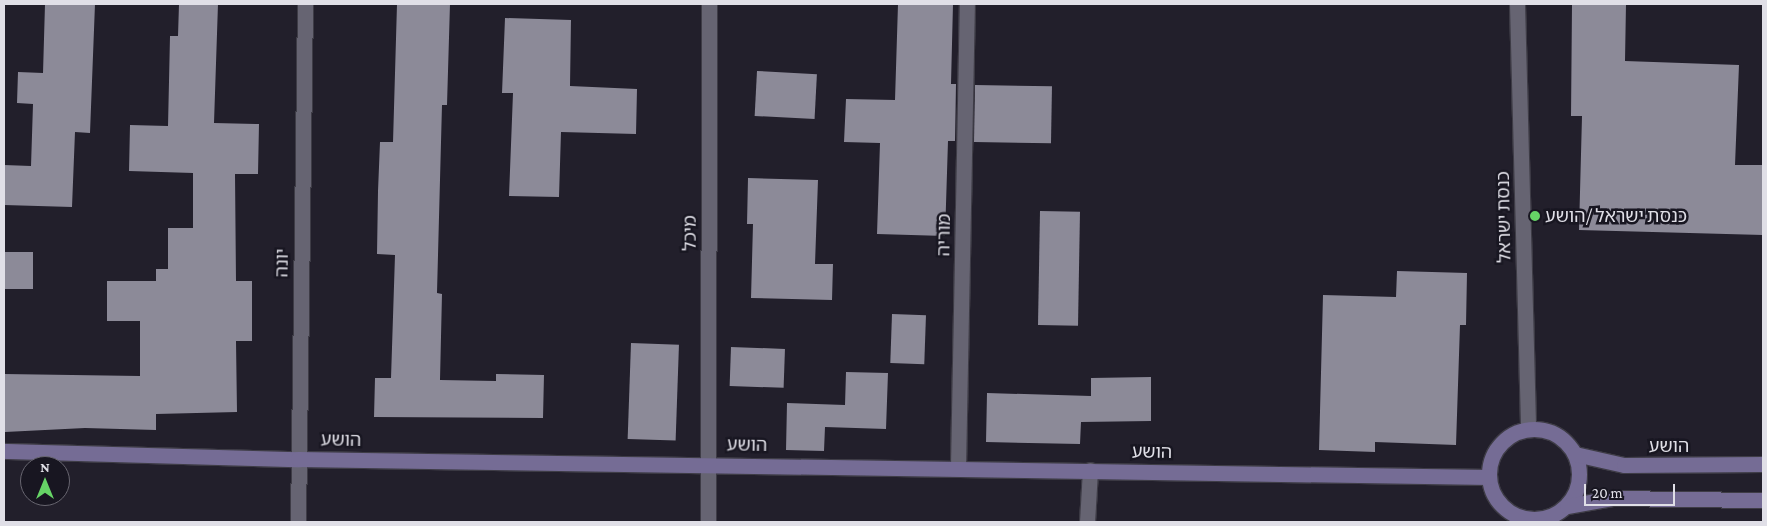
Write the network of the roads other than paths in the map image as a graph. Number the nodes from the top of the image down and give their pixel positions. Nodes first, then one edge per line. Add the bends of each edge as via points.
1 (305, 4) edge
2 (710, 4) edge
3 (966, 4) edge
4 (1517, 4) edge
5 (1528, 429) junction
6 (4, 451) edge
7 (1575, 454) junction
8 (298, 459) junction
9 (709, 463) junction
10 (1763, 464) edge
11 (958, 467) junction
12 (1090, 470) junction
13 (1489, 477) junction
14 (1763, 500) edge
15 (1567, 506) junction
16 (1533, 521) edge
17 (298, 522) edge
18 (708, 522) edge
19 (1087, 522) edge

1 - 8 street, יונה
2 - 9 street, מיכל
3 - 11 street, מוריה
4 - 5 street, כנסת ישראל
5 - 7 street via 1555,434
5 - 13 street via 1514,433 1499,446 1490,464
6 - 8 street, הושע
7 - 10 street, הושע via 1624,465
7 - 15 street via 1580,481
8 - 9 street, הושע
8 - 17 street, יונה
9 - 11 street, הושע
9 - 18 street, מיכל
11 - 12 street, הושע
12 - 13 street, הושע
12 - 19 street
13 - 16 street via 1492,490 1503,507 1520,518
14 - 15 street via 1613,498
15 - 16 street via 1546,518

